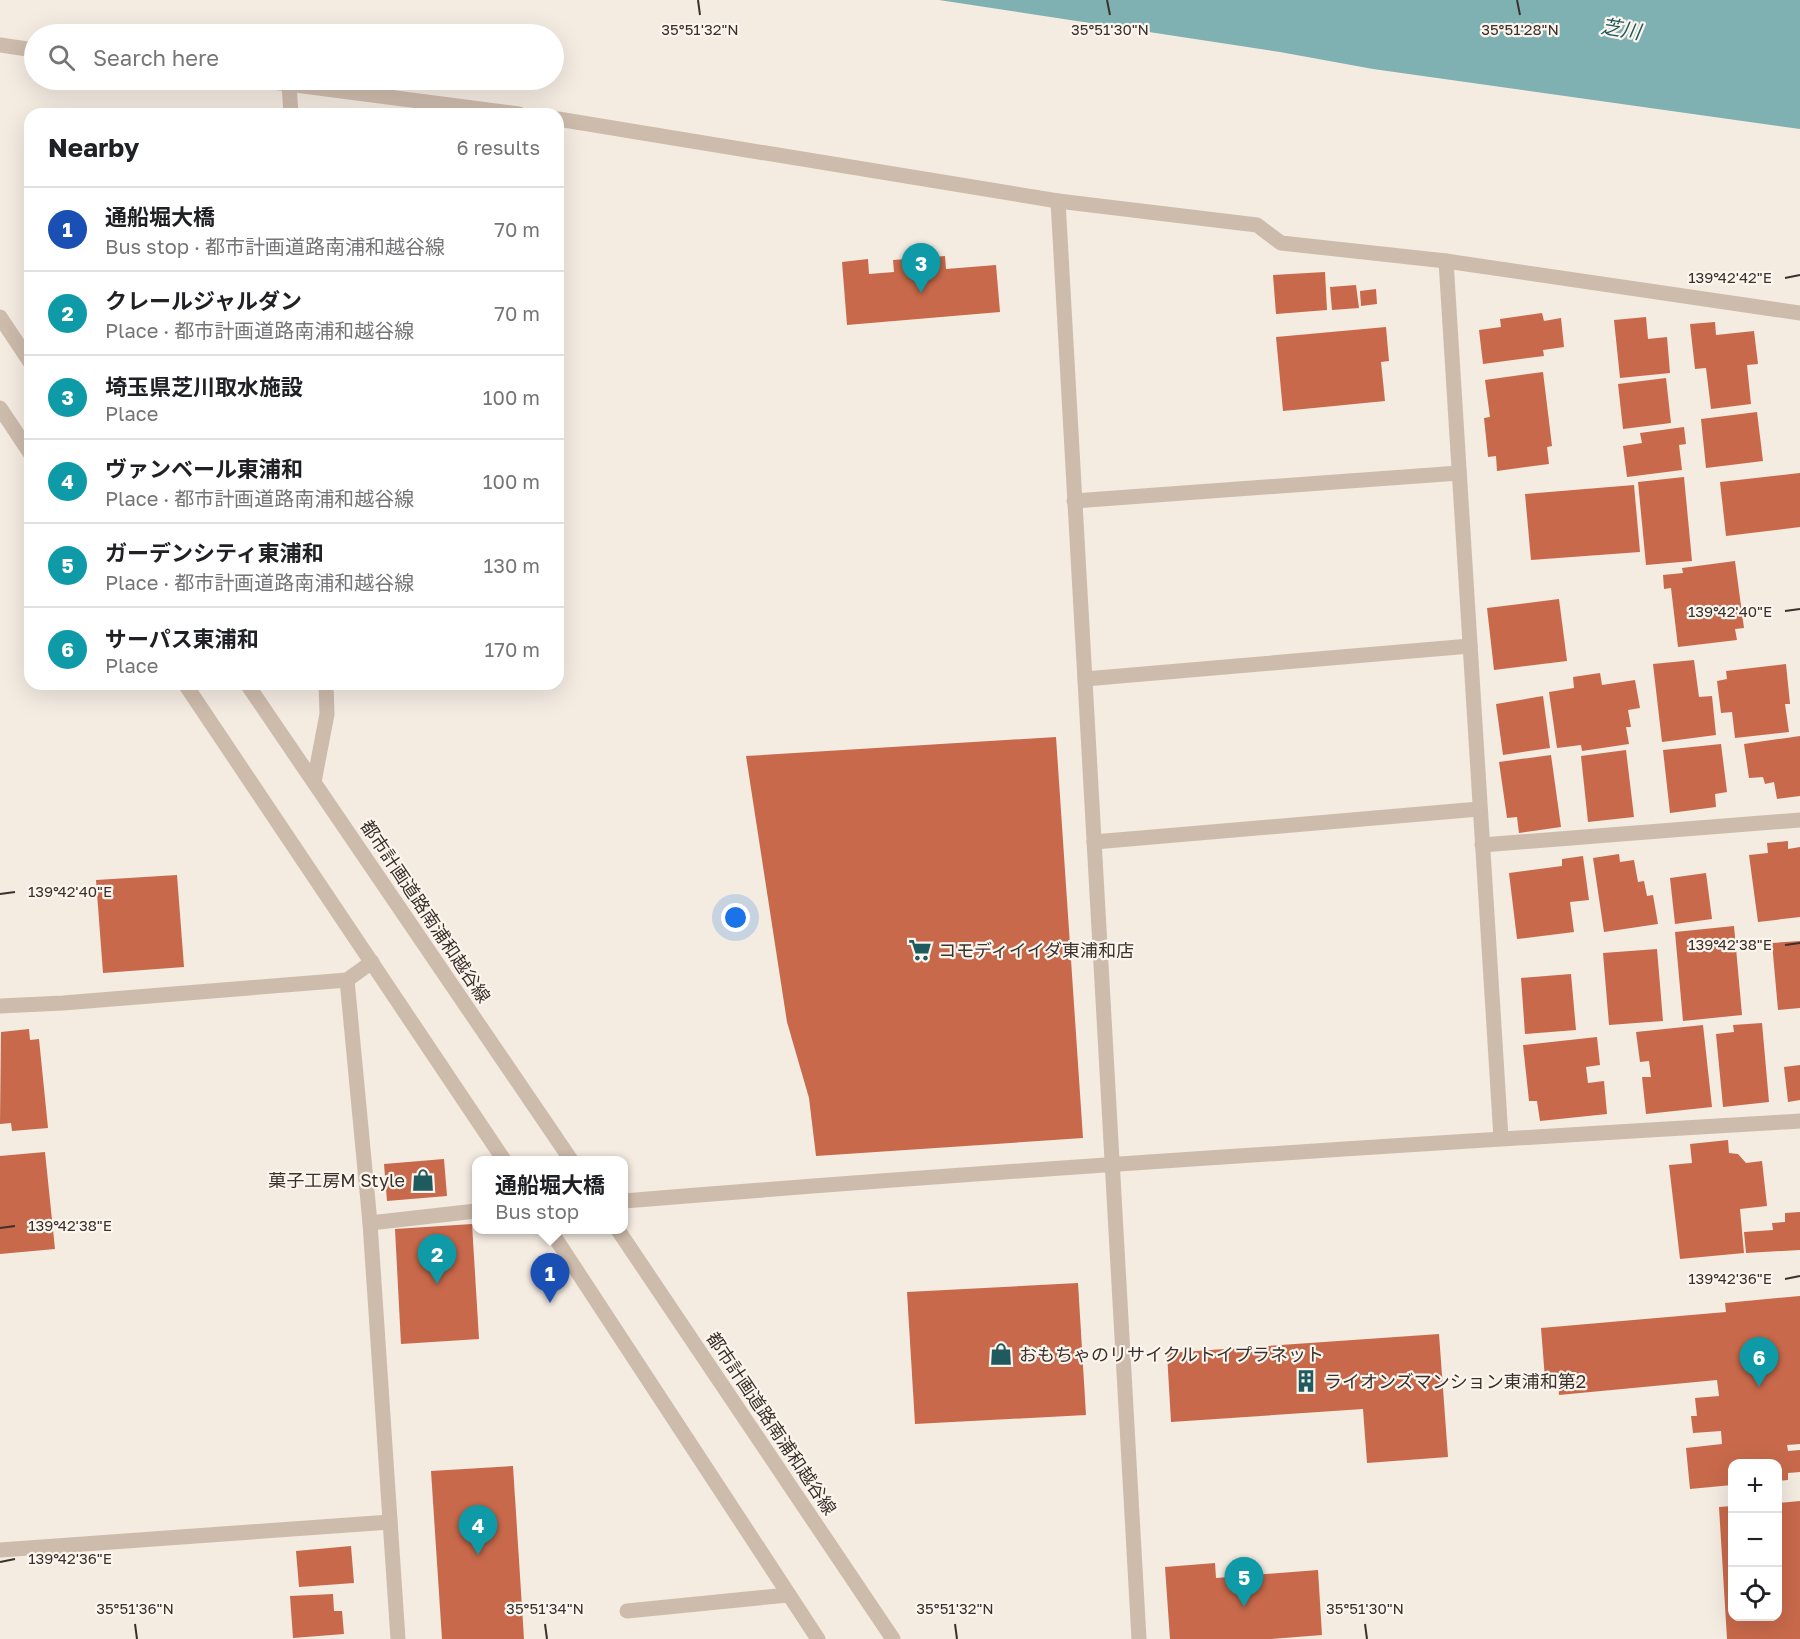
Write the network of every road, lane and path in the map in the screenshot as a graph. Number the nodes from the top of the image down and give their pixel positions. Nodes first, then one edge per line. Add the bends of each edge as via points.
1 (0, 45) edge
2 (24, 49) edge
3 (289, 90) edge
4 (335, 90) edge
5 (291, 108) edge
6 (473, 108) edge
7 (564, 120) edge
8 (1058, 201) junction
9 (1446, 261) junction
10 (1800, 313) edge
11 (0, 317) edge
12 (24, 353) edge
13 (0, 408) edge
14 (24, 444) edge
15 (1459, 473) junction
16 (1074, 501) junction
17 (1470, 646) junction
18 (1085, 679) junction
19 (189, 690) edge
20 (251, 690) edge
21 (326, 690) edge
22 (314, 782) junction
23 (1479, 810) junction
24 (1800, 820) edge
25 (1094, 842) junction
26 (1482, 845) junction
27 (372, 962) junction
28 (347, 980) junction
29 (0, 1006) edge
30 (1800, 1121) edge
31 (1501, 1138) junction
32 (501, 1156) edge
33 (569, 1156) edge
34 (1113, 1164) junction
35 (628, 1201) edge
36 (472, 1212) edge
37 (370, 1223) junction
38 (552, 1234) edge
39 (621, 1234) edge
40 (390, 1522) junction
41 (0, 1550) edge
42 (788, 1595) junction
43 (627, 1611) dead end
44 (398, 1639) edge
45 (818, 1639) edge
46 (893, 1639) edge
47 (1139, 1639) edge

1 - 2 street
3 - 5 street
4 - 6 street
7 - 8 street
8 - 9 street via 1257,225 1281,243
8 - 16 street
9 - 10 street
9 - 15 street
11 - 12 street
13 - 14 street
15 - 16 street
15 - 17 street
16 - 18 street
17 - 18 street
17 - 23 street
18 - 25 street
19 - 27 street
20 - 22 street, 都市計画道路南浦和越谷線
21 - 22 street via 327,714
22 - 33 street, 都市計画道路南浦和越谷線
23 - 25 street
23 - 26 street
24 - 26 street
25 - 34 street
26 - 31 street
27 - 28 street
27 - 32 street
28 - 29 street
28 - 37 street
30 - 31 street
31 - 34 street
34 - 35 street
34 - 47 street
36 - 37 street
37 - 40 street
38 - 42 street
39 - 46 street, 都市計画道路南浦和越谷線
40 - 41 street
40 - 44 street
42 - 43 street
42 - 45 street

